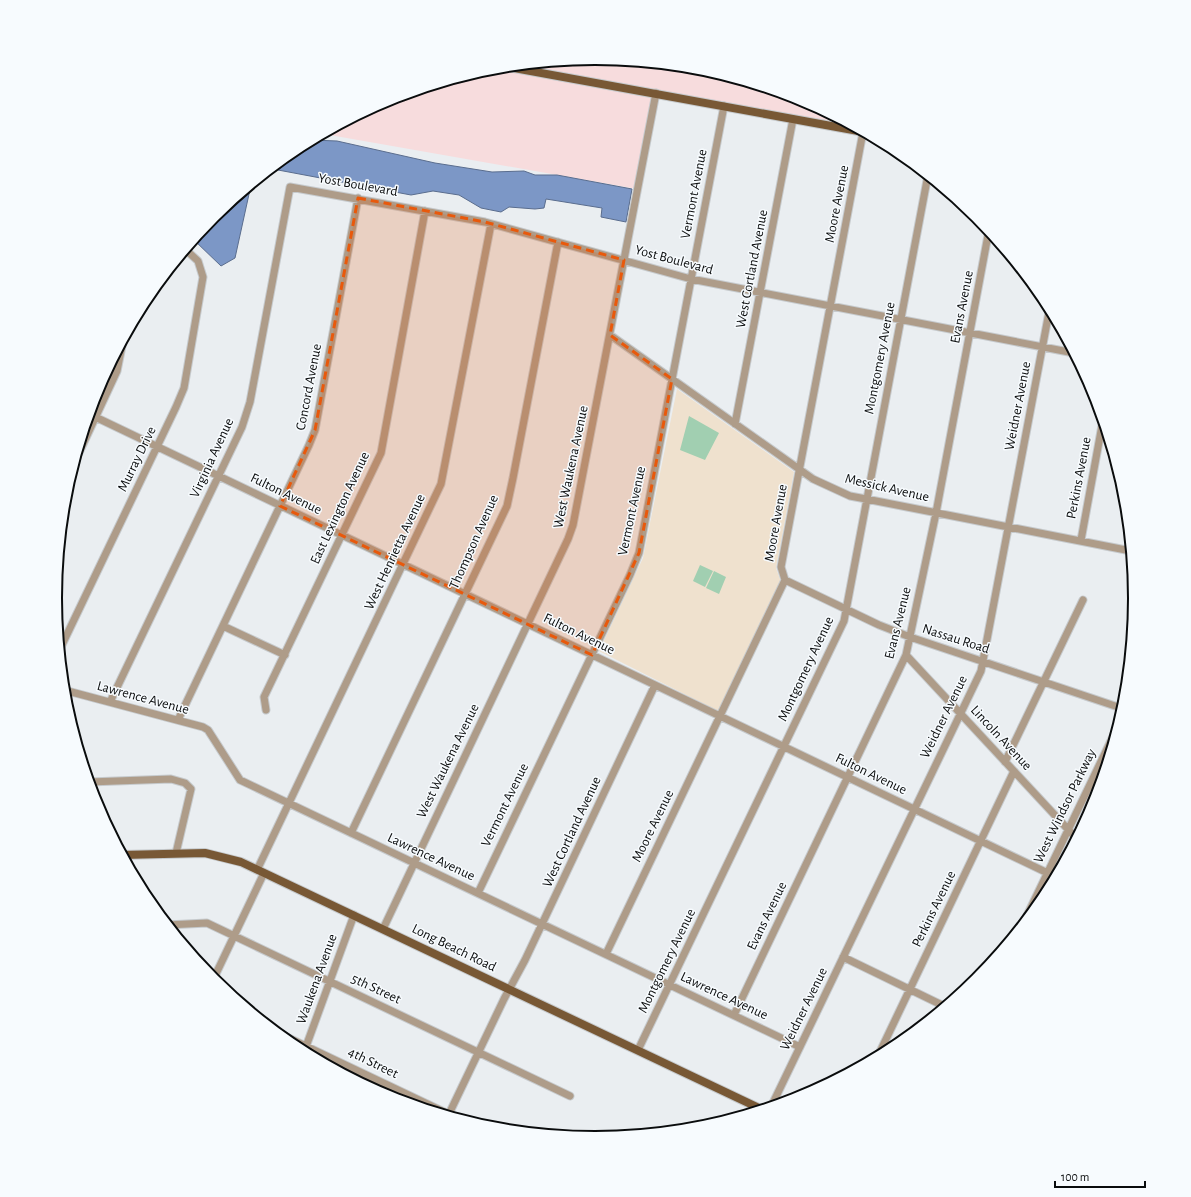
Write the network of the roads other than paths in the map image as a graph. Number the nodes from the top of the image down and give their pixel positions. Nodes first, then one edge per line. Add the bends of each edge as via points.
1 (525, 70) edge
2 (656, 94) junction
3 (724, 106) junction
4 (793, 119) junction
5 (849, 129) edge
6 (863, 137) edge
7 (927, 181) edge
8 (358, 198) junction
9 (286, 208) joint
10 (425, 211) junction
11 (491, 224) junction
12 (988, 237) edge
13 (558, 242) junction
14 (189, 253) edge
15 (624, 260) junction
16 (691, 279) junction
17 (761, 293) junction
18 (830, 306) junction
19 (1048, 316) edge
20 (900, 320) junction
21 (970, 333) junction
22 (610, 335) junction
23 (1042, 347) junction
24 (1068, 352) edge
25 (120, 358) edge
26 (672, 379) junction
27 (100, 402) edge
28 (94, 417) edge
29 (735, 424) junction
30 (1101, 428) edge
31 (157, 447) junction
32 (799, 469) junction
33 (219, 476) junction
34 (866, 499) junction
35 (280, 506) junction
36 (936, 513) junction
37 (1008, 526) junction
38 (342, 535) junction
39 (1081, 540) junction
40 (1126, 549) edge
41 (403, 565) junction
42 (785, 580) junction
43 (465, 594) junction
44 (1083, 600) dead end
45 (845, 609) junction
46 (528, 624) junction
47 (223, 626) junction
48 (910, 637) junction
49 (64, 642) edge
50 (592, 654) junction
51 (285, 655) junction
52 (906, 655) junction
53 (983, 662) junction
54 (1044, 682) junction
55 (655, 685) junction
56 (70, 692) edge
57 (110, 702) junction
58 (1118, 707) edge
59 (266, 710) dead end
60 (960, 713) junction
61 (720, 716) junction
62 (178, 720) junction
63 (784, 746) junction
64 (1108, 747) edge
65 (1005, 762) junction
66 (1014, 771) junction
67 (848, 778) junction
68 (95, 782) edge
69 (289, 804) junction
70 (914, 809) junction
71 (1068, 830) junction
72 (351, 833) junction
73 (1073, 835) edge
74 (981, 841) junction
75 (176, 853) junction
76 (127, 854) edge
77 (414, 863) junction
78 (261, 871) junction
79 (1047, 873) junction
80 (1052, 875) edge
81 (478, 893) junction
82 (1032, 905) edge
83 (354, 915) junction
84 (173, 924) edge
85 (542, 924) junction
86 (383, 928) junction
87 (234, 936) junction
88 (606, 954) junction
89 (843, 957) junction
90 (216, 974) edge
91 (329, 981) junction
92 (670, 985) junction
93 (510, 989) junction
94 (910, 989) junction
95 (942, 1004) edge
96 (734, 1016) junction
97 (306, 1046) edge
98 (800, 1047) junction
99 (881, 1049) edge
100 (638, 1050) junction
101 (478, 1052) junction
102 (323, 1057) edge
103 (570, 1096) dead end
104 (774, 1101) edge
105 (427, 1105) edge
106 (757, 1107) edge
107 (450, 1112) edge

1 - 2 main road
2 - 3 main road
2 - 15 street, West Waukena Avenue
3 - 4 main road
3 - 16 street, Vermont Avenue
4 - 5 main road
4 - 17 street, West Cortland Avenue
6 - 18 street, Moore Avenue
7 - 20 street, Montgomery Avenue
8 - 9 street, Yost Boulevard via 290,187
8 - 10 street, Yost Boulevard
8 - 35 street, Concord Avenue via 315,430
9 - 33 street, Virginia Avenue via 250,402 242,427
10 - 11 street, Yost Boulevard
10 - 38 street, East Lexington Avenue via 380,453
11 - 13 street, Yost Boulevard
11 - 41 street, West Henrietta Avenue via 444,474
12 - 21 street, Evans Avenue
13 - 15 street, Yost Boulevard
13 - 43 street, Thompson Avenue via 509,498
14 - 31 street, Murray Drive via 198,261 201,269 202,291 184,388
15 - 16 street, Yost Boulevard
15 - 22 street, West Waukena Avenue
16 - 17 street, Yost Boulevard
16 - 26 street, Vermont Avenue
17 - 18 street, Yost Boulevard
17 - 29 street, West Cortland Avenue
18 - 20 street, Yost Boulevard
18 - 32 street, Moore Avenue
19 - 23 street, Weidner Avenue
20 - 21 street, Yost Boulevard
20 - 34 street, Montgomery Avenue
21 - 23 street, Yost Boulevard
21 - 36 street, Evans Avenue
22 - 26 street, Messick Avenue
22 - 46 street, West Waukena Avenue via 573,525
23 - 24 street, Yost Boulevard
23 - 37 street, Weidner Avenue
25 - 27 street via 117,371
26 - 29 street, Messick Avenue
26 - 50 street, Vermont Avenue via 639,553
28 - 31 street, Fulton Avenue
29 - 32 street, Messick Avenue
30 - 39 street, Perkins Avenue
31 - 33 street, Fulton Avenue
31 - 49 street, Murray Drive
32 - 34 street, Messick Avenue via 831,488
32 - 42 street, Moore Avenue via 781,567
33 - 35 street, Fulton Avenue
33 - 57 street, Virginia Avenue
34 - 36 street, Messick Avenue
34 - 45 street, Montgomery Avenue
35 - 38 street, Fulton Avenue
35 - 47 street, Concord Avenue
36 - 37 street, Messick Avenue
36 - 48 street, Evans Avenue
37 - 39 street, Messick Avenue
37 - 53 street, Weidner Avenue
38 - 41 street, Fulton Avenue
38 - 51 street, East Lexington Avenue
39 - 40 street, Messick Avenue
41 - 43 street, Fulton Avenue
41 - 69 street, West Henrietta Avenue
42 - 45 street, Nassau Road
42 - 61 street, Moore Avenue
43 - 46 street, Fulton Avenue
43 - 72 street, Thompson Avenue
44 - 54 street
45 - 48 street, Nassau Road
45 - 63 street, Montgomery Avenue via 844,622
46 - 50 street, Fulton Avenue
46 - 77 street, West Waukena Avenue
47 - 51 street
47 - 62 street, Concord Avenue
48 - 52 street, Evans Avenue
48 - 53 street, Nassau Road
50 - 55 street, Fulton Avenue
50 - 81 street, Vermont Avenue
51 - 59 street, East Lexington Avenue via 264,697
52 - 60 street, Lincoln Avenue
52 - 67 street, Evans Avenue
53 - 54 street, Nassau Road
53 - 60 street, Weidner Avenue
54 - 58 street, Nassau Road
54 - 65 street
55 - 61 street, Fulton Avenue
55 - 85 street, West Cortland Avenue
56 - 57 street, Lawrence Avenue
57 - 62 street, Lawrence Avenue
60 - 65 street, Lincoln Avenue
60 - 70 street, Weidner Avenue
61 - 63 street, Fulton Avenue
61 - 88 street, Moore Avenue
62 - 69 street, Lawrence Avenue via 208,730 240,780
63 - 67 street, Fulton Avenue
63 - 92 street, Montgomery Avenue
64 - 71 street, West Windsor Parkway
65 - 66 street, Lincoln Avenue
66 - 71 street, Lincoln Avenue
66 - 74 street, Perkins Avenue
67 - 70 street, Fulton Avenue
67 - 96 street, Evans Avenue
68 - 75 street via 171,779 185,783 191,789
69 - 72 street, Lawrence Avenue
69 - 78 street, West Henrietta Avenue
70 - 74 street, Fulton Avenue
70 - 89 street, Weidner Avenue
71 - 73 street, Lincoln Avenue
71 - 79 street, West Windsor Parkway
72 - 77 street, Lawrence Avenue
74 - 79 street, Fulton Avenue
74 - 94 street, Perkins Avenue
75 - 76 main road, Long Beach Road
75 - 78 main road, Long Beach Road via 216,854
77 - 81 street, Lawrence Avenue
77 - 86 street, West Waukena Avenue
78 - 83 main road, Long Beach Road
78 - 87 street, West Henrietta Avenue
79 - 80 street, Fulton Avenue
79 - 82 street, West Windsor Parkway
81 - 85 street, Lawrence Avenue
83 - 86 main road, Long Beach Road
83 - 91 street, Waukena Avenue
84 - 87 street, 5th Street via 207,923
85 - 88 street, Lawrence Avenue
85 - 93 street, West Cortland Avenue
86 - 93 main road, Long Beach Road
87 - 90 street, West Henrietta Avenue
87 - 91 street, 5th Street
88 - 92 street, Lawrence Avenue
89 - 94 street
89 - 98 street, Weidner Avenue
91 - 97 street, Waukena Avenue
91 - 101 street, 5th Street
92 - 96 street, Lawrence Avenue
92 - 100 street, Montgomery Avenue
93 - 100 main road, Long Beach Road
93 - 101 street, West Cortland Avenue
94 - 95 street
94 - 99 street, Perkins Avenue
96 - 98 street, Lawrence Avenue
98 - 104 street, Weidner Avenue
100 - 106 main road, Long Beach Road
101 - 103 street, 5th Street
101 - 107 street, West Cortland Avenue
102 - 105 street, 4th Street

